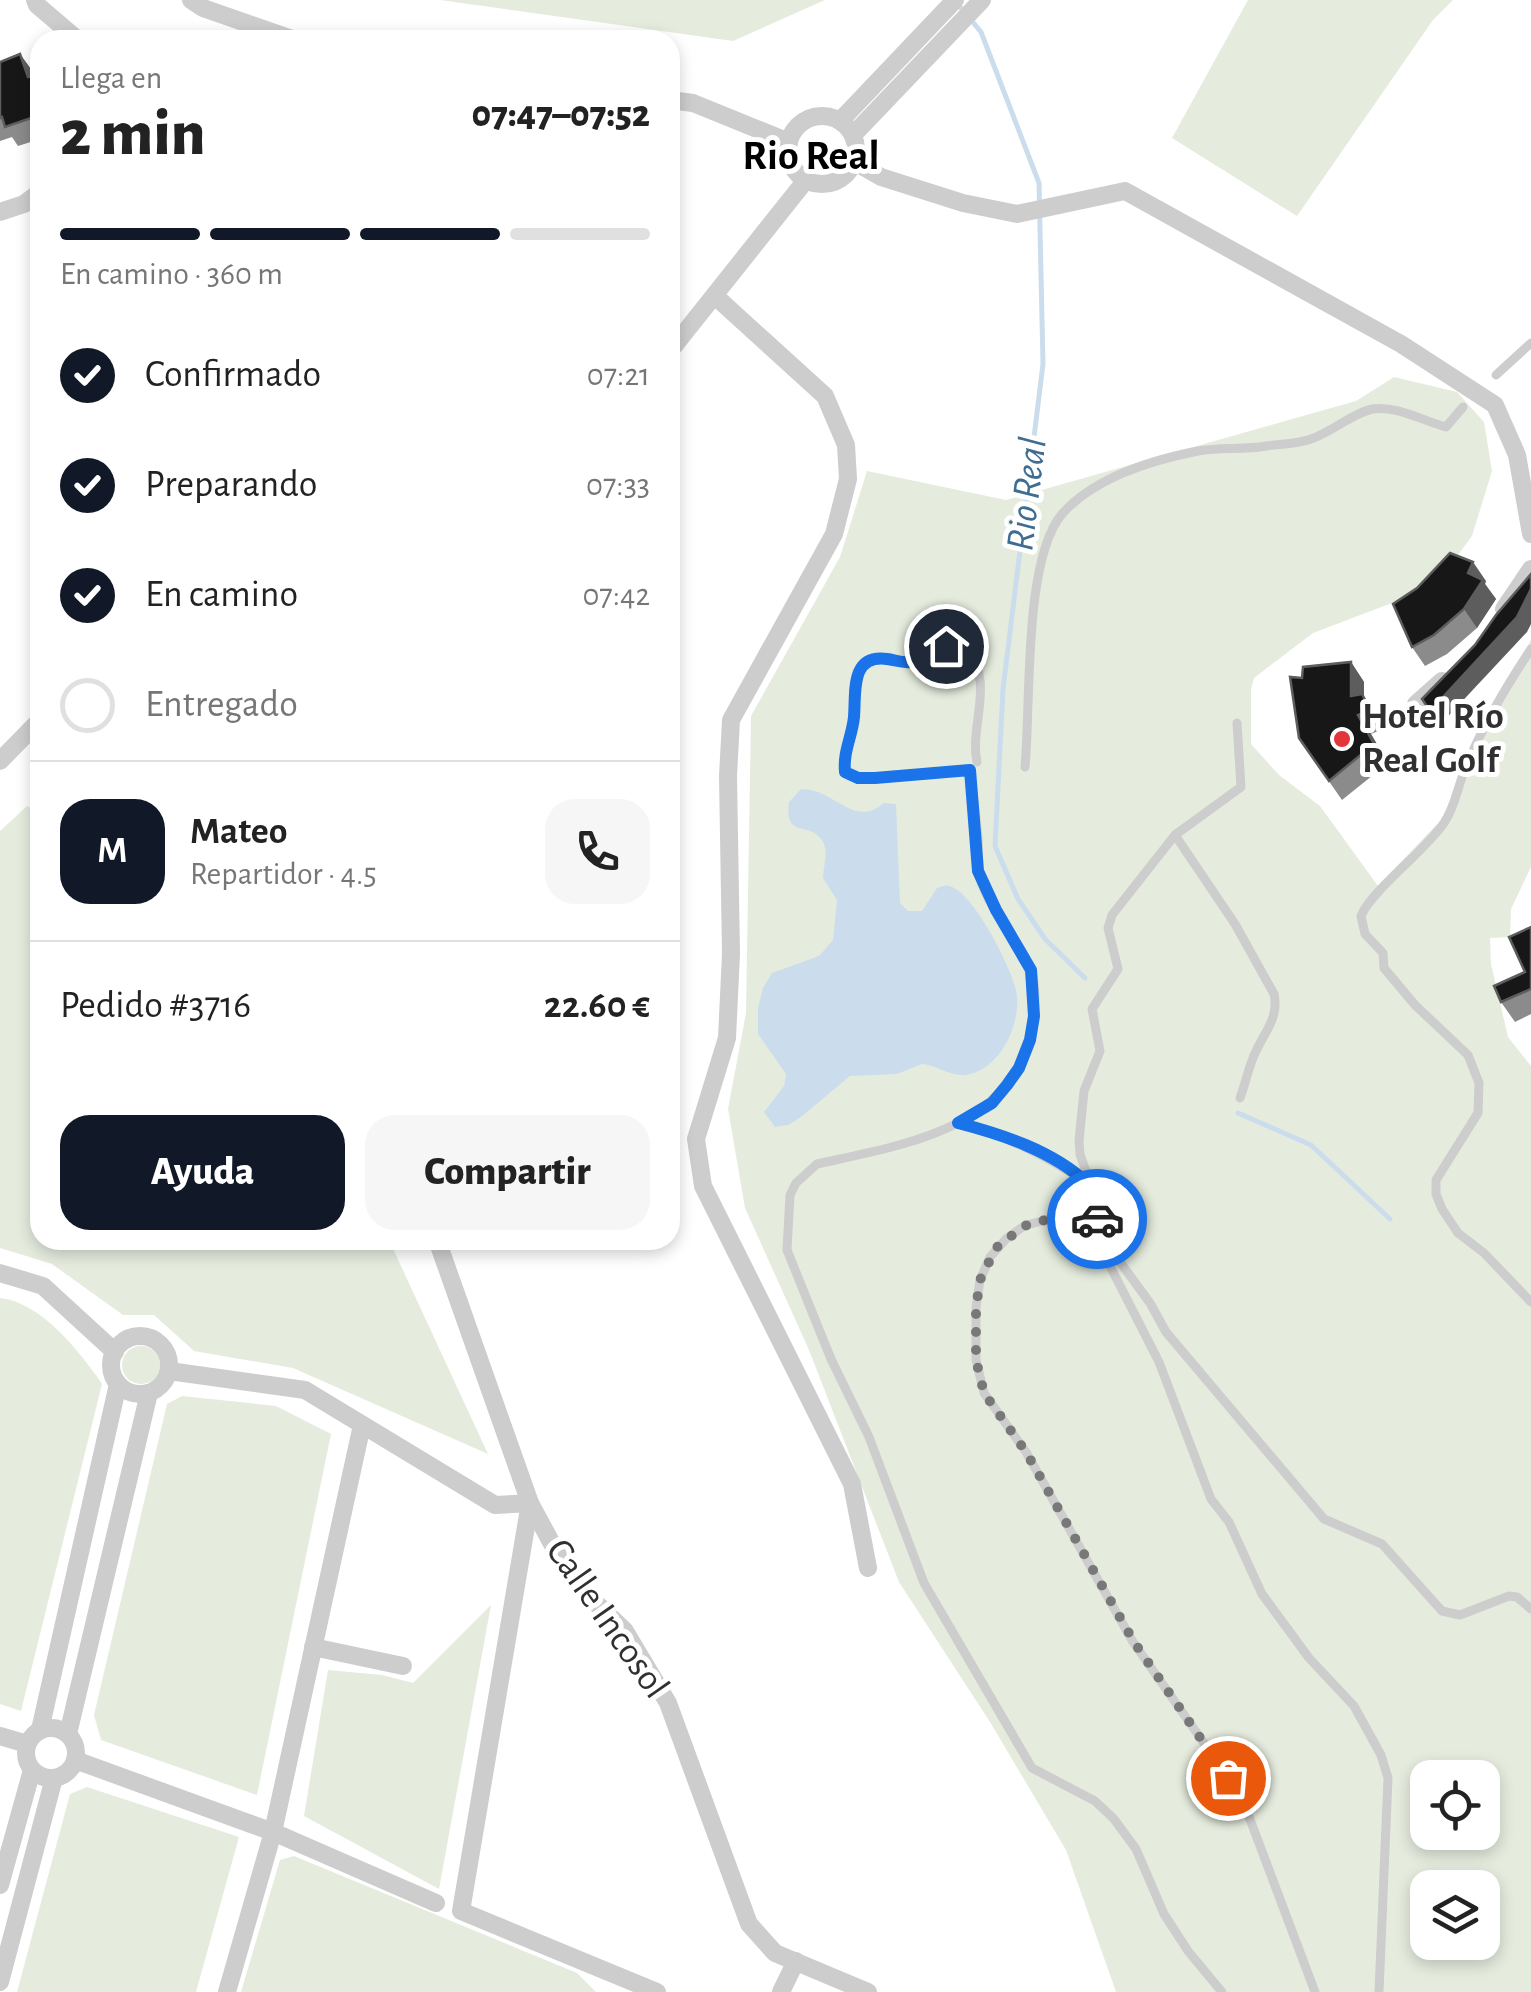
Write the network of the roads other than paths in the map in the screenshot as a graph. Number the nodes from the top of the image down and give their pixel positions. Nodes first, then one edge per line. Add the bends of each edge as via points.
1 (36, 0) edge
2 (191, 0) edge
3 (954, 0) edge
4 (981, 0) edge
5 (66, 30) edge
6 (266, 30) edge
7 (939, 30) junction
8 (680, 102) edge
9 (840, 120) junction
10 (853, 135) junction
11 (788, 142) junction
12 (855, 162) junction
13 (806, 180) junction
14 (30, 200) edge
15 (0, 212) edge
16 (715, 296) junction
17 (680, 339) edge
18 (1531, 343) edge
19 (1496, 375) dead end
20 (1462, 407) dead end
21 (1531, 534) edge
22 (1531, 570) edge
23 (1494, 624) edge
24 (1531, 649) edge
25 (1452, 672) edge
26 (1416, 704) dead end
27 (1237, 722) dead end
28 (30, 730) edge
29 (0, 761) edge
30 (977, 762) dead end
31 (1025, 767) dead end
32 (1175, 835) junction
33 (1240, 1098) dead end
34 (958, 1123) junction
35 (1090, 1186) junction
36 (1102, 1219) junction
37 (1107, 1245) junction
38 (440, 1250) edge
39 (0, 1274) edge
40 (1531, 1302) edge
41 (115, 1352) junction
42 (169, 1371) junction
43 (118, 1384) junction
44 (149, 1393) junction
45 (362, 1425) junction
46 (530, 1503) junction
47 (868, 1568) dead end
48 (1531, 1609) edge
49 (314, 1646) junction
50 (403, 1666) dead end
51 (68, 1734) junction
52 (0, 1736) edge
53 (34, 1737) junction
54 (75, 1760) junction
55 (32, 1770) junction
56 (54, 1778) junction
57 (273, 1832) junction
58 (0, 1885) edge
59 (436, 1903) dead end
60 (796, 1962) junction
61 (0, 1982) edge
62 (227, 1992) edge
63 (656, 1992) edge
64 (781, 1992) edge
65 (868, 1992) edge
66 (1222, 1992) edge
67 (1315, 1992) edge
68 (1379, 1992) edge

1 - 5 street
2 - 6 street
3 - 7 street
4 - 7 street
7 - 9 street
7 - 10 street
8 - 11 street
9 - 10 street
9 - 11 street via 815,116
10 - 12 street
11 - 13 street via 794,170
12 - 13 street via 825,184
12 - 21 street via 881,177 1017,214 1125,192 1401,344 1495,405 1516,454
13 - 16 street
14 - 15 street
16 - 17 street
16 - 47 street via 825,396 846,445 848,479 834,534 731,720 727,1038 696,1139 703,1186 852,1484
18 - 19 lane
20 - 31 lane via 1446,427 1372,409 1309,440 1194,452 1120,474 1062,514 1038,574
22 - 23 street
24 - 40 lane via 1497,699 1446,821 1361,916 1365,934 1383,953 1384,968 1468,1055 1479,1083 1478,1112 1436,1180 1442,1209 1458,1234
25 - 26 street
27 - 32 lane via 1241,786
28 - 29 street
30 - 34 lane via 981,684 966,650 946,646 918,661 875,659 860,668 845,772 875,778 970,770 978,871 1031,970 1034,1016 1019,1068 992,1103
32 - 33 lane via 1274,994 1271,1026
32 - 35 lane via 1108,928 1118,969 1094,1003 1100,1051 1081,1110 1080,1154
34 - 35 lane via 1043,1154
34 - 66 lane via 890,1148 817,1164 790,1195 788,1250 924,1584 975,1672 1032,1768 1095,1801 1114,1819 1136,1848 1164,1914
35 - 36 lane
36 - 37 lane
36 - 67 lane via 1056,1217 1024,1226 990,1257 976,1308 984,1393 1036,1468 1134,1642 1248,1814
37 - 48 lane via 1166,1332 1324,1518 1382,1544 1442,1611 1460,1615 1509,1596
37 - 68 lane via 1116,1283 1159,1362 1211,1499 1262,1594 1354,1706 1381,1755 1388,1778
38 - 46 street, Calle Incosol
39 - 41 street via 43,1286
41 - 42 street via 128,1339 146,1337 162,1346
41 - 43 street
42 - 44 street
42 - 45 street via 305,1390
43 - 44 street
43 - 53 street
44 - 51 street
45 - 46 street via 494,1506
45 - 49 street
46 - 60 street, Calle Incosol via 571,1579 625,1631 668,1703 749,1924 776,1953
46 - 63 street via 461,1911
49 - 50 street
49 - 57 street
51 - 53 street via 55,1728
51 - 54 street
52 - 53 street
53 - 55 street via 26,1758
54 - 56 street
54 - 57 street
55 - 56 street
55 - 58 street
56 - 61 street
57 - 59 street
57 - 62 street
60 - 64 street
60 - 65 street, Calle Incosol

